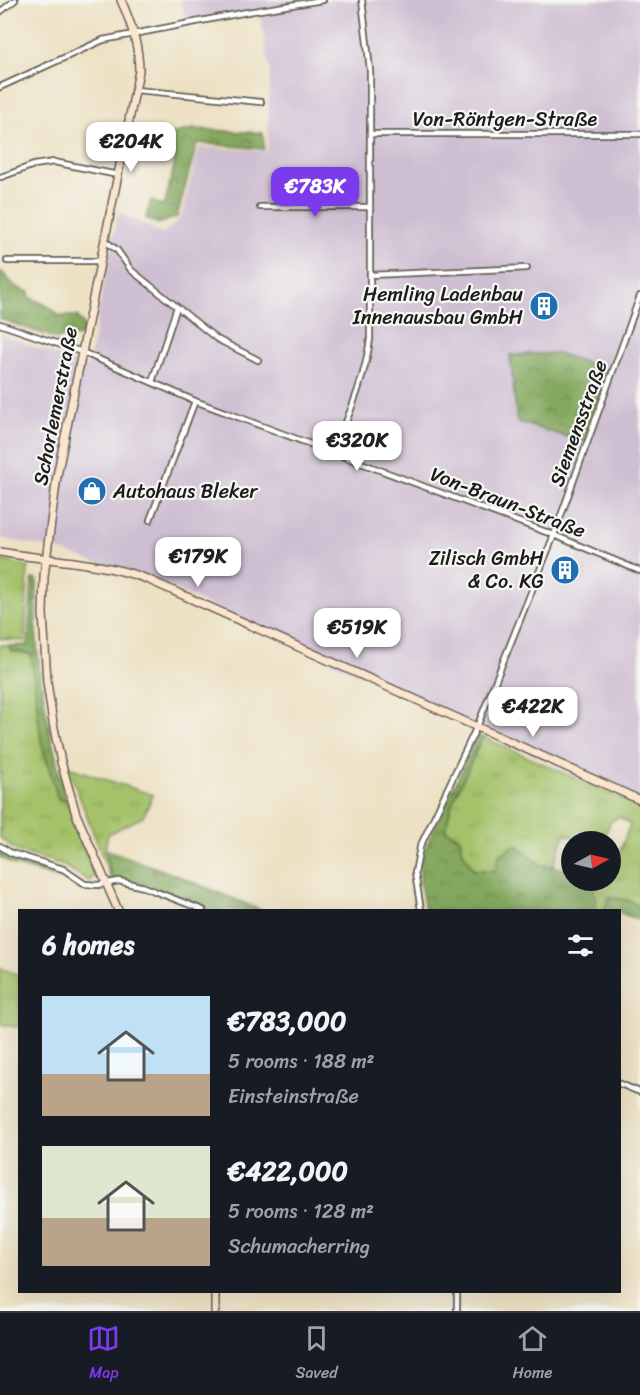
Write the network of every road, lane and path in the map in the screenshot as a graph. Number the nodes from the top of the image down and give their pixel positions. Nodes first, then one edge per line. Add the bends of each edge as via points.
1 (15, 0) edge
2 (121, 0) edge
3 (323, 0) edge
4 (362, 0) edge
5 (0, 12) edge
6 (134, 34) junction
7 (0, 87) edge
8 (136, 90) junction
9 (261, 102) dead end
10 (370, 134) junction
11 (640, 134) edge
12 (118, 175) junction
13 (1, 177) edge
14 (260, 207) dead end
15 (370, 207) junction
16 (105, 241) junction
17 (7, 261) dead end
18 (100, 261) junction
19 (527, 267) dead end
20 (370, 275) junction
21 (640, 296) edge
22 (177, 307) junction
23 (0, 324) edge
24 (82, 352) junction
25 (258, 360) dead end
26 (152, 382) junction
27 (195, 401) junction
28 (333, 452) junction
29 (150, 520) dead end
30 (554, 535) junction
31 (0, 552) edge
32 (45, 559) junction
33 (640, 572) edge
34 (477, 727) junction
35 (640, 800) edge
36 (0, 846) edge
37 (105, 883) junction
38 (118, 909) edge
39 (200, 909) edge
40 (421, 909) edge
41 (621, 1084) edge
42 (640, 1092) edge
43 (215, 1293) edge
44 (457, 1293) edge
45 (215, 1311) edge
46 (457, 1311) edge

1 - 5 street
2 - 6 main road, Schorlemerstraße
3 - 6 street
4 - 10 street via 370,70
6 - 7 street via 103,40
6 - 8 main road, Schorlemerstraße via 139,60
8 - 9 street
8 - 12 main road, Schorlemerstraße
10 - 11 street, Von-Röntgen-Straße
10 - 15 street
12 - 13 street via 54,162
12 - 16 main road, Schorlemerstraße
14 - 15 street
15 - 20 street
16 - 18 main road, Schorlemerstraße
16 - 22 street via 131,270
17 - 18 street
18 - 24 main road, Schorlemerstraße
19 - 20 street
20 - 28 street via 367,363
21 - 30 street, Siemensstraße
22 - 25 street via 217,339
22 - 26 street
23 - 24 street, Von-Braun-Straße
24 - 26 street, Von-Braun-Straße
24 - 32 main road, Schorlemerstraße
26 - 27 street, Von-Braun-Straße
27 - 28 street, Von-Braun-Straße
27 - 29 street
28 - 30 street, Von-Braun-Straße
30 - 33 street, Von-Braun-Straße
30 - 34 street, Siemensstraße
31 - 32 main road
32 - 34 main road via 114,568 138,576
32 - 37 main road, Schorlemerstraße via 44,632 53,723 76,814
34 - 35 main road
34 - 40 street, Siemensstraße via 420,847 415,873
36 - 37 street via 11,854 63,869 85,884
37 - 38 main road, Schorlemerstraße
37 - 39 street via 119,881 144,887
41 - 42 street
43 - 45 main road
44 - 46 street

